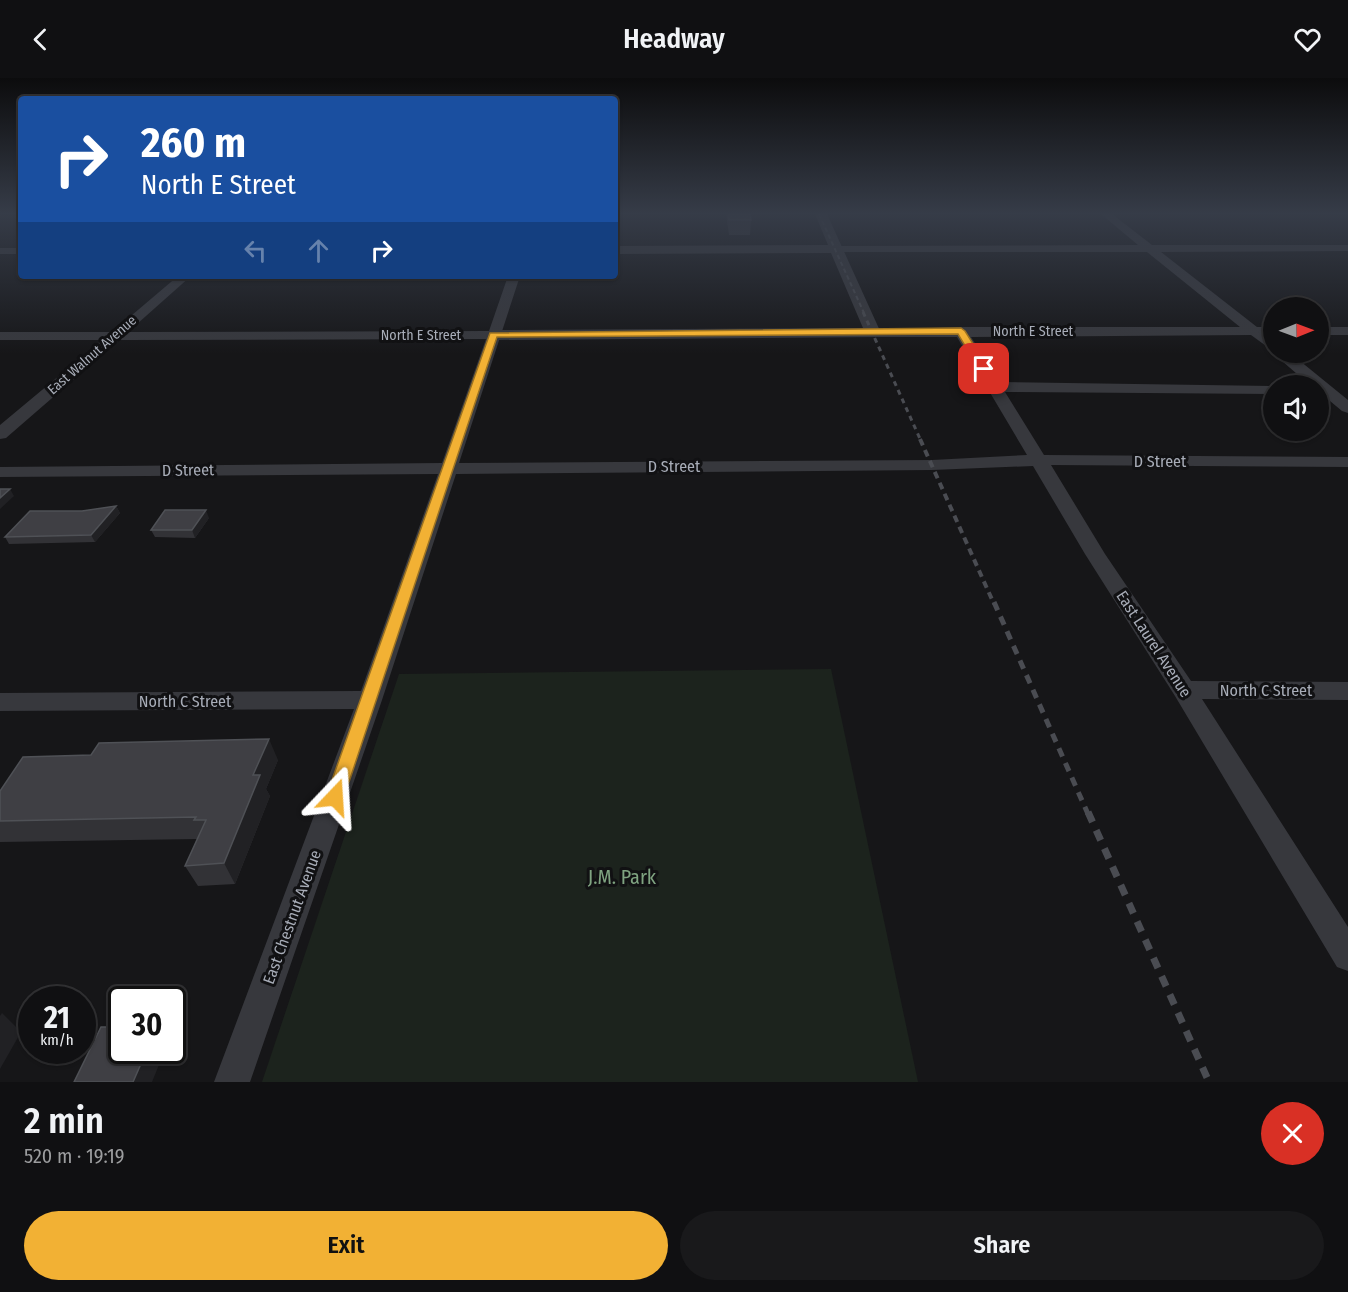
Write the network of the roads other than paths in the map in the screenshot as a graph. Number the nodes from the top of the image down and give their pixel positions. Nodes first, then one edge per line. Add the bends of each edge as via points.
1 (841, 261) edge
2 (1166, 261) edge
3 (181, 279) edge
4 (513, 279) edge
5 (961, 331) junction
6 (1253, 331) junction
7 (1263, 331) edge
8 (1329, 331) edge
9 (1348, 331) edge
10 (873, 333) junction
11 (493, 335) junction
12 (0, 336) edge
13 (113, 336) junction
14 (1263, 339) edge
15 (1292, 363) edge
16 (1306, 375) edge
17 (996, 387) junction
18 (1263, 389) edge
19 (1329, 389) edge
20 (1348, 389) edge
21 (1329, 394) edge
22 (1348, 408) edge
23 (0, 434) edge
24 (1039, 460) junction
25 (1348, 462) edge
26 (450, 468) junction
27 (0, 472) edge
28 (1184, 690) junction
29 (1348, 691) edge
30 (370, 700) junction
31 (0, 702) edge
32 (1348, 956) edge
33 (232, 1082) edge

1 - 10 street
2 - 6 street
3 - 13 street, East Walnut Avenue
4 - 11 street, East Chestnut Avenue
5 - 6 street, North E Street
5 - 10 street, North E Street
5 - 17 street, East Laurel Avenue
6 - 7 street, North E Street
6 - 14 street
8 - 9 street
10 - 11 street, North E Street
11 - 13 street, North E Street
11 - 26 street, East Chestnut Avenue
12 - 13 street, North E Street
13 - 23 street, East Walnut Avenue
15 - 16 street
17 - 18 street
17 - 24 street, East Laurel Avenue
19 - 20 street
21 - 22 street
24 - 25 street, D Street
24 - 26 street, D Street via 932,465
24 - 28 street, East Laurel Avenue
26 - 27 street, D Street
26 - 30 street, East Chestnut Avenue
28 - 29 street, North C Street
28 - 32 street, East Laurel Avenue
30 - 31 street, North C Street
30 - 33 street, East Chestnut Avenue

